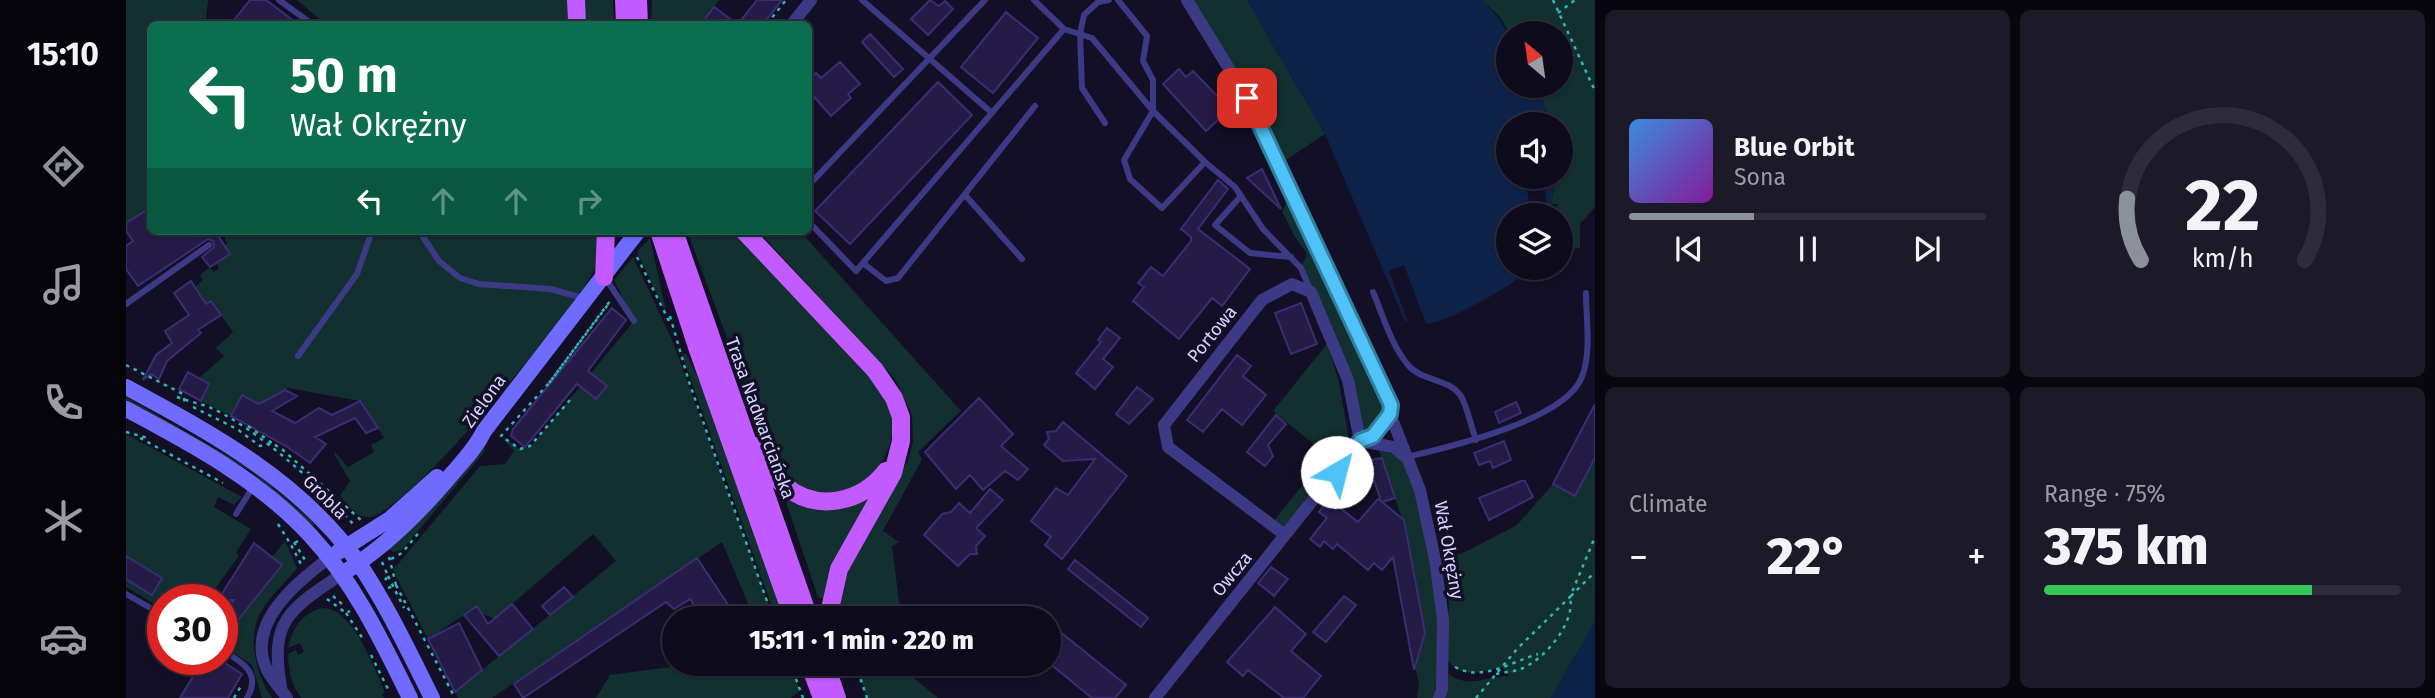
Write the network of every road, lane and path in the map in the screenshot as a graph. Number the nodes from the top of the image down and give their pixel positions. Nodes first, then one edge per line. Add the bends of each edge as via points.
1 (279, 0) edge
2 (576, 0) edge
3 (624, 0) edge
4 (638, 0) edge
5 (786, 0) edge
6 (811, 0) edge
7 (862, 0) edge
8 (985, 0) edge
9 (1034, 0) edge
10 (1109, 0) edge
11 (1118, 0) edge
12 (1187, 0) edge
13 (1553, 0) edge
14 (1575, 0) edge
15 (1558, 13) junction
16 (308, 21) edge
17 (577, 21) edge
18 (625, 21) edge
19 (639, 21) edge
20 (769, 21) edge
21 (794, 21) edge
22 (1064, 29) junction
23 (1080, 34) junction
24 (929, 59) junction
25 (1595, 91) edge
26 (1035, 106) dead end
27 (1153, 111) junction
28 (992, 113) junction
29 (1105, 123) dead end
30 (1205, 162) junction
31 (812, 182) edge
32 (965, 195) junction
33 (1241, 196) junction
34 (812, 225) edge
35 (371, 235) edge
36 (422, 235) edge
37 (606, 235) edge
38 (635, 235) edge
39 (661, 235) edge
40 (675, 235) edge
41 (748, 235) edge
42 (209, 245) dead end
43 (635, 251) dead end
44 (1291, 257) junction
45 (1022, 259) dead end
46 (863, 263) junction
47 (604, 277) junction
48 (682, 281) junction
49 (617, 292) junction
50 (1311, 292) junction
51 (1373, 292) dead end
52 (1586, 293) dead end
53 (587, 299) junction
54 (126, 304) edge
55 (634, 321) dead end
56 (672, 326) dead end
57 (680, 355) dead end
58 (298, 356) dead end
59 (126, 371) edge
60 (126, 387) edge
61 (156, 387) dead end
62 (166, 393) dead end
63 (729, 394) junction
64 (570, 400) dead end
65 (126, 410) edge
66 (1390, 414) junction
67 (126, 426) edge
68 (248, 426) dead end
69 (484, 431) junction
70 (126, 432) edge
71 (138, 436) junction
72 (1476, 440) junction
73 (1360, 441) junction
74 (272, 443) dead end
75 (1407, 457) junction
76 (896, 461) junction
77 (250, 491) junction
78 (342, 512) dead end
79 (236, 514) dead end
80 (1286, 535) junction
81 (1595, 537) edge
82 (291, 545) dead end
83 (346, 547) junction
84 (329, 558) junction
85 (306, 561) dead end
86 (359, 564) junction
87 (1595, 572) edge
88 (342, 574) junction
89 (397, 585) dead end
90 (126, 594) edge
91 (1570, 597) junction
92 (329, 601) dead end
93 (320, 603) dead end
94 (147, 606) edge
95 (769, 606) edge
96 (789, 606) edge
97 (805, 606) edge
98 (831, 606) edge
99 (346, 613) dead end
100 (366, 644) dead end
101 (370, 653) dead end
102 (1542, 653) junction
103 (1443, 654) junction
104 (238, 660) edge
105 (1502, 666) junction
106 (1496, 674) junction
107 (246, 676) dead end
108 (795, 676) edge
109 (814, 676) edge
110 (831, 676) edge
111 (859, 676) edge
112 (285, 694) edge
113 (234, 698) edge
114 (247, 698) edge
115 (393, 698) edge
116 (410, 698) edge
117 (432, 698) edge
118 (455, 698) edge
119 (803, 698) edge
120 (822, 698) edge
121 (837, 698) edge
122 (867, 698) edge
123 (1155, 698) edge
124 (1439, 698) edge
125 (1476, 698) edge

1 - 16 lane
2 - 17 main road
3 - 18 main road
4 - 19 main road
5 - 20 path
6 - 21 street
7 - 24 lane
8 - 24 lane
9 - 22 lane
10 - 23 lane via 1098,2 1084,15
11 - 27 lane via 1147,36 1143,61 1153,80
12 - 66 street, Wał Okrężny via 1258,116 1388,395
13 - 15 path
14 - 15 path
15 - 25 path
22 - 23 lane
22 - 28 lane
23 - 27 lane via 1092,38
23 - 29 lane via 1082,88
24 - 28 lane
24 - 31 lane
26 - 32 lane
27 - 30 lane
27 - 30 lane via 1124,160 1130,179 1162,208
28 - 46 lane
30 - 33 lane
32 - 45 lane
32 - 46 lane via 898,278 886,281
33 - 44 lane via 1263,229
33 - 44 lane via 1216,225 1250,253
34 - 46 lane via 856,271
35 - 58 lane via 357,274
36 - 53 lane via 439,261 460,278 487,285 551,289
37 - 47 main road
38 - 47 main road, Zielona
39 - 48 main road, Trasa Nadwarciańska
40 - 48 main road, Trasa Nadwarciańska
41 - 76 main road via 886,384 901,417
42 - 54 lane
43 - 56 path
44 - 50 lane
47 - 49 lane
47 - 53 main road, Zielona
48 - 63 main road, Trasa Nadwarciańska
48 - 96 main road, Trasa Nadwarciańska
49 - 55 lane
49 - 64 path via 549,383 500,436 520,449 530,446
50 - 73 street via 1348,380
50 - 80 street, Portowa via 1292,284 1262,300 1164,425 1168,447
51 - 72 lane via 1409,367 1450,386 1461,397
52 - 72 lane via 1584,372 1575,388 1532,417
53 - 69 main road, Zielona
57 - 95 path
59 - 61 path
60 - 83 main road, Grobla via 253,460 304,500
62 - 78 path via 240,424 321,489
63 - 76 main road via 770,470 803,497 829,502 856,496 873,486
63 - 97 main road, Trasa Nadwarciańska
65 - 77 main road, Grobla
66 - 73 street via 1373,436
66 - 75 street, Wał Okrężny
67 - 71 path
68 - 74 path
69 - 83 main road via 410,503
69 - 86 main road, Zielona via 429,501
70 - 71 path
71 - 77 path
72 - 75 lane
73 - 75 street via 1393,447
73 - 80 street, Owcza
75 - 103 street, Wał Okrężny via 1420,489 1435,559
76 - 98 main road via 839,569
77 - 79 lane
77 - 84 main road, Grobla via 301,526
80 - 123 street, Owcza
81 - 91 path
82 - 85 path via 276,518
83 - 84 main road
83 - 86 main road, Grobla
84 - 88 main road, Grobla
84 - 112 street via 287,594 268,619 263,653 267,670
86 - 88 main road, Zielona
86 - 117 main road, Grobla
87 - 91 path
88 - 112 street via 303,601 282,628 276,643
88 - 116 main road, Grobla
89 - 118 path
90 - 94 lane
91 - 102 path via 1572,607 1562,634
91 - 105 path
92 - 93 path
99 - 100 path
101 - 115 path
102 - 105 path
102 - 106 path via 1521,669
103 - 105 path via 1466,672
103 - 124 street, Wał Okrężny
104 - 114 lane via 250,671 254,683
105 - 106 path
106 - 125 path
107 - 113 path
108 - 119 path
109 - 120 main road
110 - 121 main road
111 - 122 path

